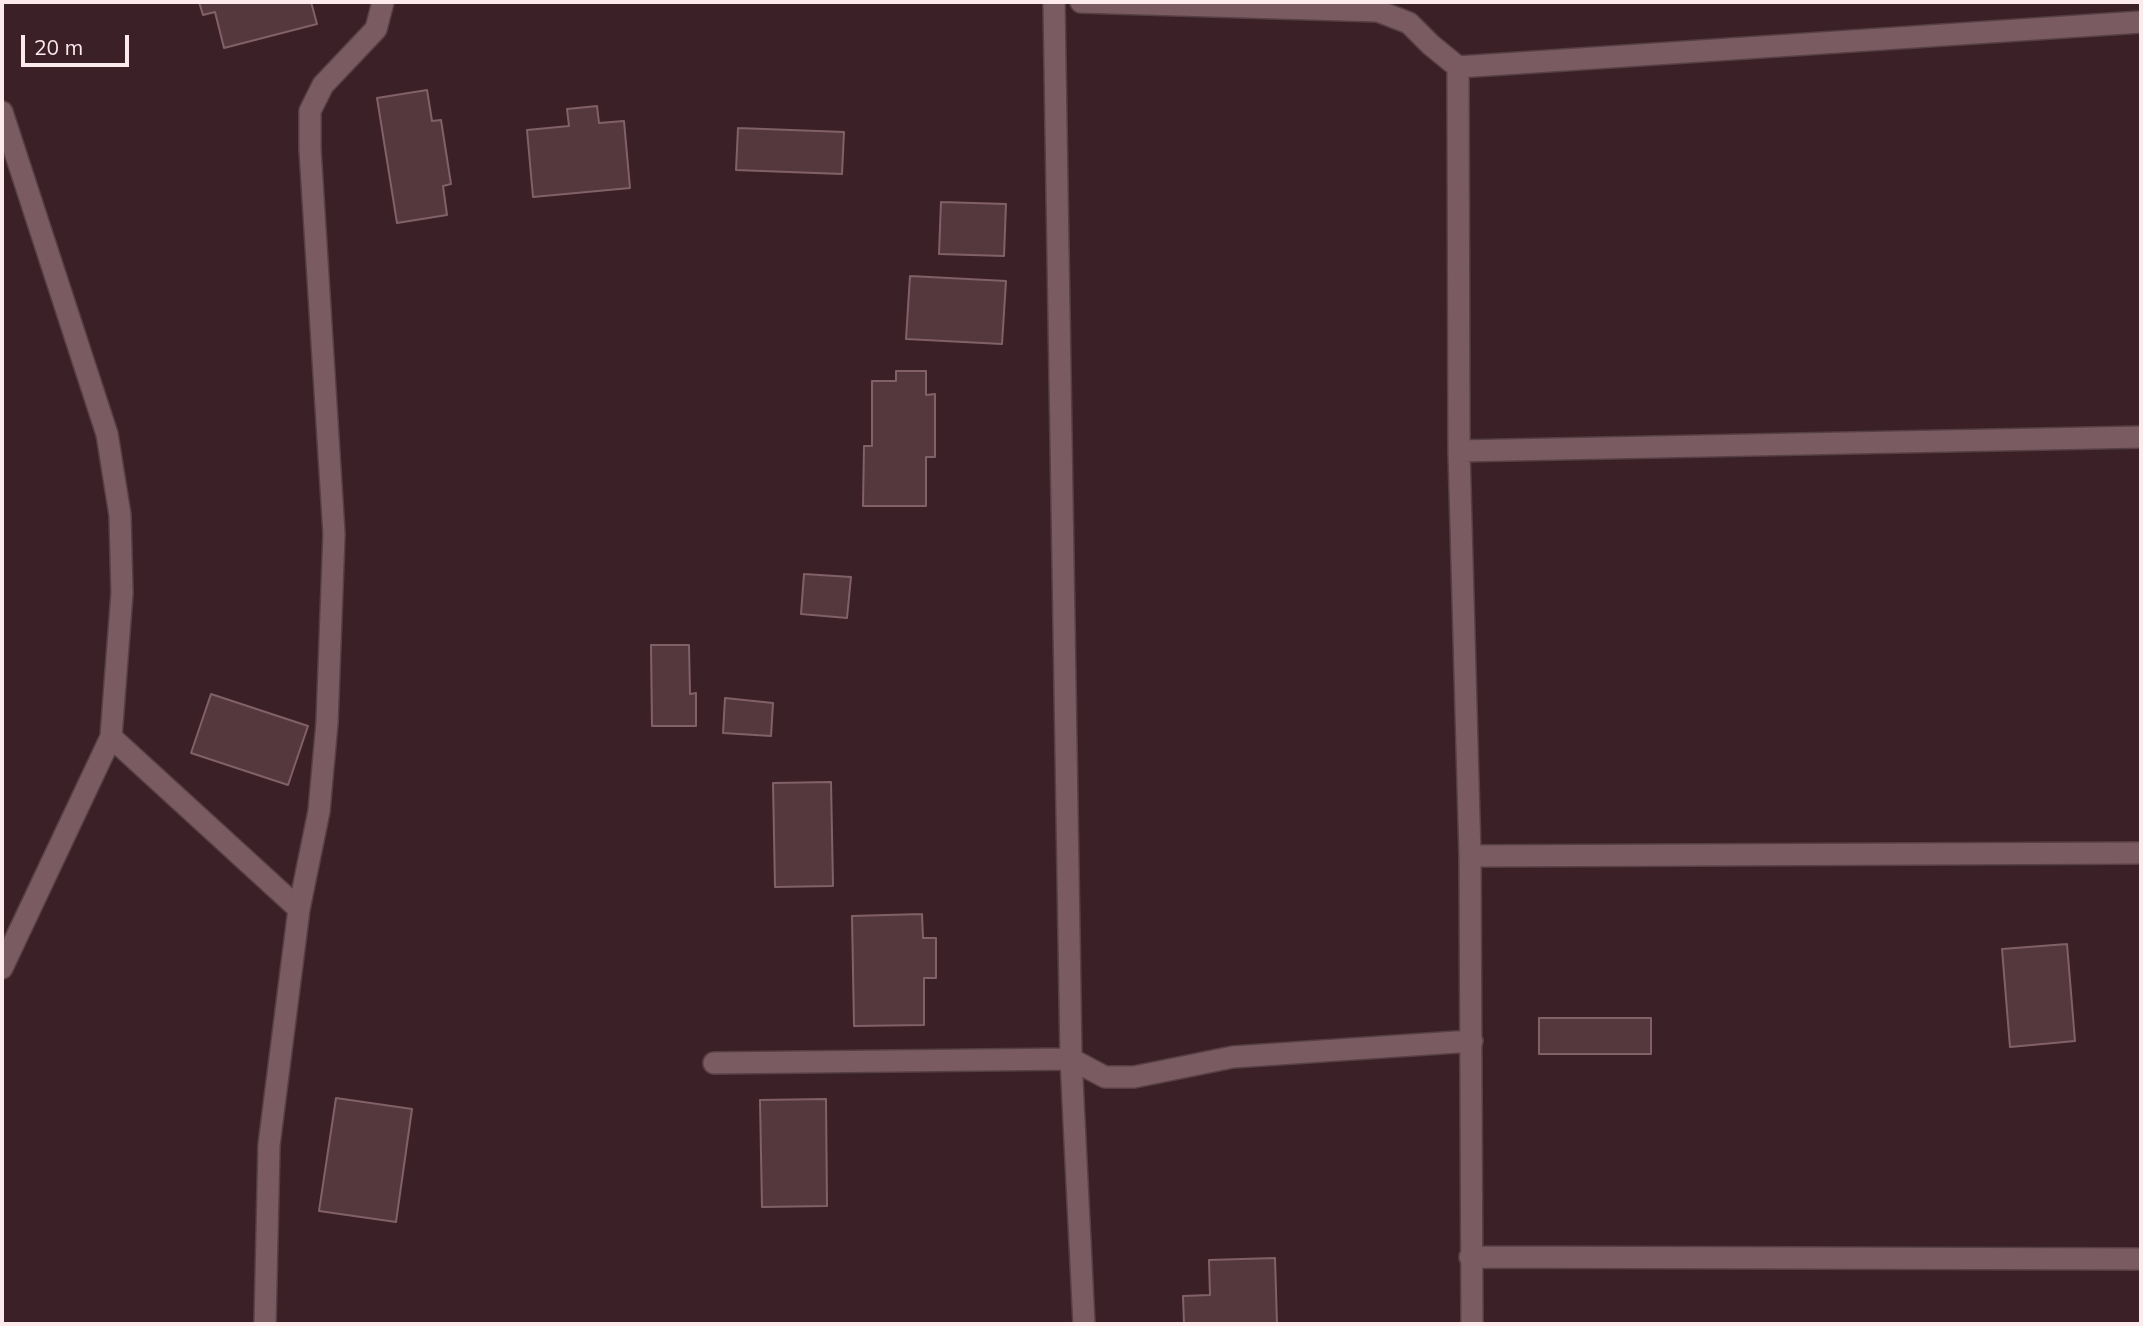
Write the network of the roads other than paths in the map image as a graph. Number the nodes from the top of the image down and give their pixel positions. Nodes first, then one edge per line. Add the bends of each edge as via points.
1 (383, 2) edge
2 (1054, 2) edge
3 (1081, 2) edge
4 (2141, 22) edge
5 (1458, 67) junction
6 (2, 111) edge
7 (2141, 437) edge
8 (1459, 451) junction
9 (111, 737) junction
10 (2141, 853) edge
11 (1470, 856) junction
12 (299, 909) junction
13 (2, 968) edge
14 (1472, 1041) junction
15 (1071, 1059) junction
16 (713, 1063) dead end
17 (1470, 1257) junction
18 (2141, 1259) edge
19 (265, 1324) edge
20 (1084, 1324) edge
21 (1472, 1324) edge

1 - 12 street via 376,29 323,85 310,111 334,534 319,811
2 - 15 street
3 - 5 street via 1378,11 1409,23
4 - 5 street
5 - 8 street
6 - 9 street via 107,434 120,515 122,593
7 - 8 street
8 - 11 street
9 - 12 street
9 - 13 street
10 - 11 street
11 - 14 street
12 - 19 street via 269,1145
14 - 15 street via 1233,1057 1134,1077 1105,1077
14 - 17 street
15 - 16 street
15 - 20 street
17 - 18 street
17 - 21 street

